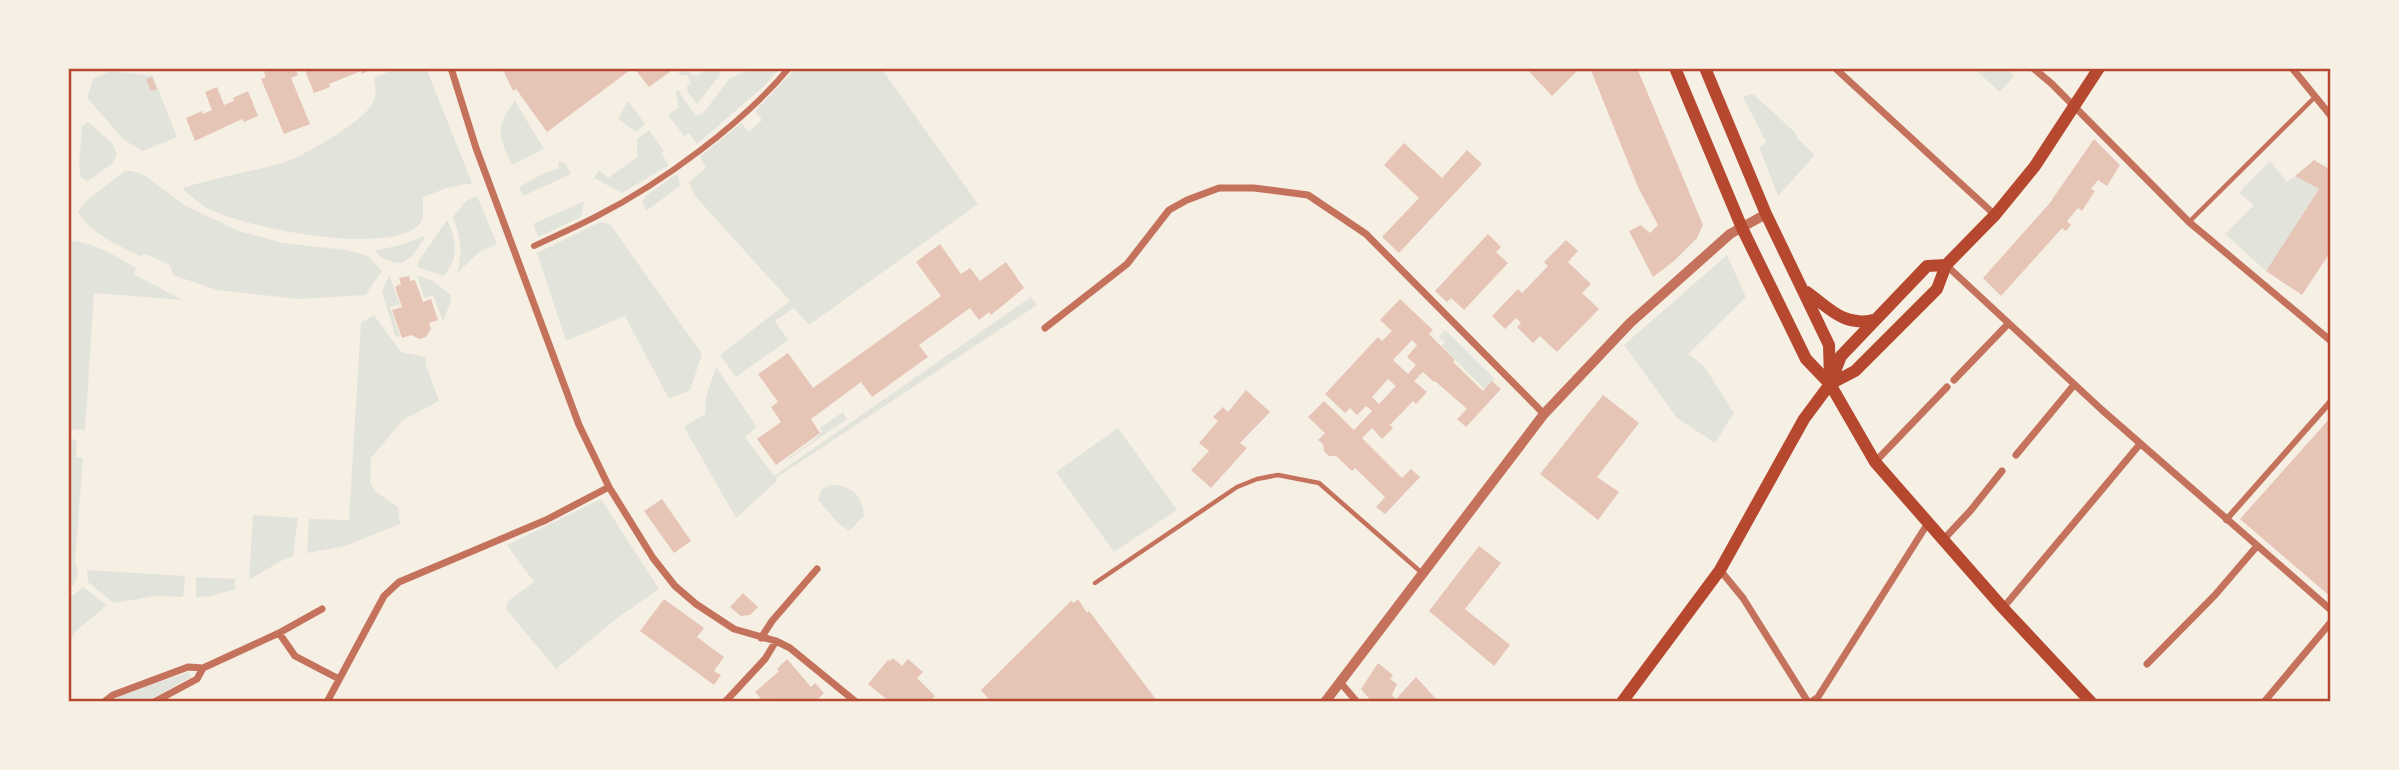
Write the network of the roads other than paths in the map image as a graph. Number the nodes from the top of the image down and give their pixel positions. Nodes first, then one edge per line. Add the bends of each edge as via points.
1 (451, 68) edge
2 (789, 68) edge
3 (1675, 68) edge
4 (1705, 68) edge
5 (1835, 68) edge
6 (1849, 68) edge
7 (2034, 68) edge
8 (2099, 68) edge
9 (2292, 68) edge
10 (1843, 75) junction
11 (2314, 98) junction
12 (2074, 106) junction
13 (2331, 116) edge
14 (1766, 214) junction
15 (1995, 215) junction
16 (2189, 222) junction
17 (1742, 228) junction
18 (534, 246) dead end
19 (1946, 265) junction
20 (1804, 290) junction
21 (1874, 319) junction
22 (2008, 324) junction
23 (1045, 328) dead end
24 (2331, 341) edge
25 (1954, 380) dead end
26 (1830, 384) junction
27 (2074, 385) junction
28 (1947, 387) dead end
29 (2331, 401) edge
30 (1544, 414) junction
31 (2140, 444) junction
32 (2016, 455) dead end
33 (1875, 462) junction
34 (2002, 471) dead end
35 (609, 487) junction
36 (2226, 520) junction
37 (1928, 523) junction
38 (1943, 540) junction
39 (2257, 546) junction
40 (817, 569) dead end
41 (1720, 570) junction
42 (1423, 573) junction
43 (1096, 583) dead end
44 (2003, 608) junction
45 (322, 609) dead end
46 (2331, 610) edge
47 (2331, 622) edge
48 (279, 633) junction
49 (761, 638) junction
50 (776, 641) junction
51 (2147, 664) dead end
52 (203, 668) junction
53 (339, 679) junction
54 (1340, 682) junction
55 (104, 702) edge
56 (154, 702) edge
57 (327, 702) edge
58 (725, 702) edge
59 (856, 702) edge
60 (1325, 702) edge
61 (1357, 702) edge
62 (1622, 702) edge
63 (1810, 702) edge
64 (2091, 702) edge
65 (2264, 702) edge

1 - 35 street via 579,425
2 - 18 street via 715,138 661,178 600,215
3 - 17 main road
4 - 14 main road
5 - 10 street
6 - 10 street
7 - 12 street
8 - 12 main road
9 - 11 street
10 - 15 street
11 - 13 street
11 - 16 lane
12 - 15 main road via 2035,166
12 - 16 street
14 - 17 street
14 - 20 main road
15 - 19 main road
16 - 24 street
17 - 26 main road via 1802,353
17 - 30 street via 1630,323
19 - 21 main road via 1927,267
19 - 22 street
19 - 26 main road via 1937,289 1855,371
20 - 21 main road via 1842,317 1858,323
20 - 26 main road via 1829,345
21 - 26 main road via 1841,356
22 - 25 street
22 - 27 street
23 - 30 street via 1127,264 1169,210 1187,200 1219,188 1308,195 1366,234
26 - 33 main road
26 - 41 main road via 1804,419
27 - 31 street
27 - 32 street
28 - 33 street
29 - 36 street
30 - 42 street
31 - 36 street
31 - 44 street
33 - 37 main road
34 - 38 street
35 - 49 street via 676,586 734,629
35 - 53 street via 546,520 399,582 384,596
36 - 39 street
37 - 38 main road
37 - 63 street via 1818,697
38 - 44 main road
39 - 46 street
39 - 51 street
40 - 49 street
41 - 62 main road
41 - 63 street via 1744,598
42 - 43 lane via 1320,483 1279,475 1237,487
42 - 54 street
44 - 64 main road
45 - 48 street
47 - 65 street
48 - 52 street
48 - 53 street via 295,656
49 - 50 street
50 - 58 street
50 - 59 street via 811,663
52 - 55 street via 188,667
52 - 56 street via 197,679
53 - 57 street
54 - 60 street
54 - 61 street

